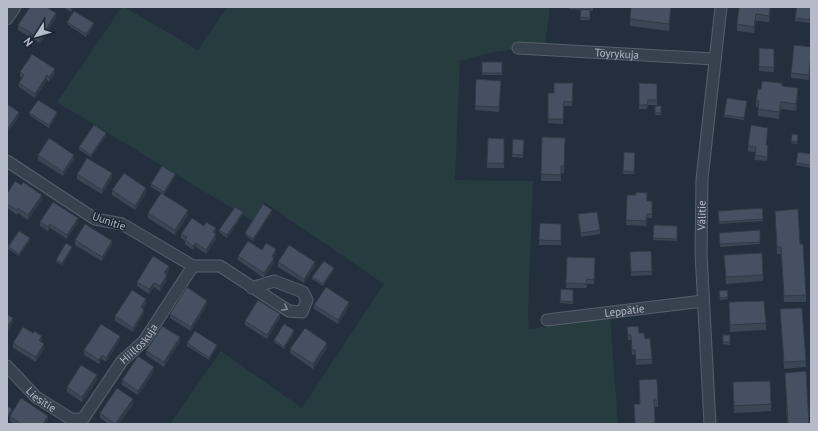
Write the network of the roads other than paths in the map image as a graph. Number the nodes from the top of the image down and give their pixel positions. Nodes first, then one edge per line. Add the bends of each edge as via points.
1 (15, 7) edge
2 (721, 7) edge
3 (7, 19) edge
4 (518, 48) dead end
5 (715, 60) junction
6 (7, 161) edge
7 (193, 266) junction
8 (252, 288) dead end
9 (703, 301) junction
10 (547, 320) dead end
11 (7, 366) edge
12 (84, 422) edge
13 (710, 424) edge

1 - 3 street
2 - 5 street, Välitie
4 - 5 street, Töyrykuja
5 - 9 street, Välitie via 702,179
6 - 7 street, Uunitie via 96,219 122,224
7 - 8 street via 220,266
7 - 12 street, Hiilloskuja via 144,341 122,361
9 - 10 street, Leppätie
9 - 13 street, Välitie
11 - 12 street, Liesitie via 36,397 71,419

